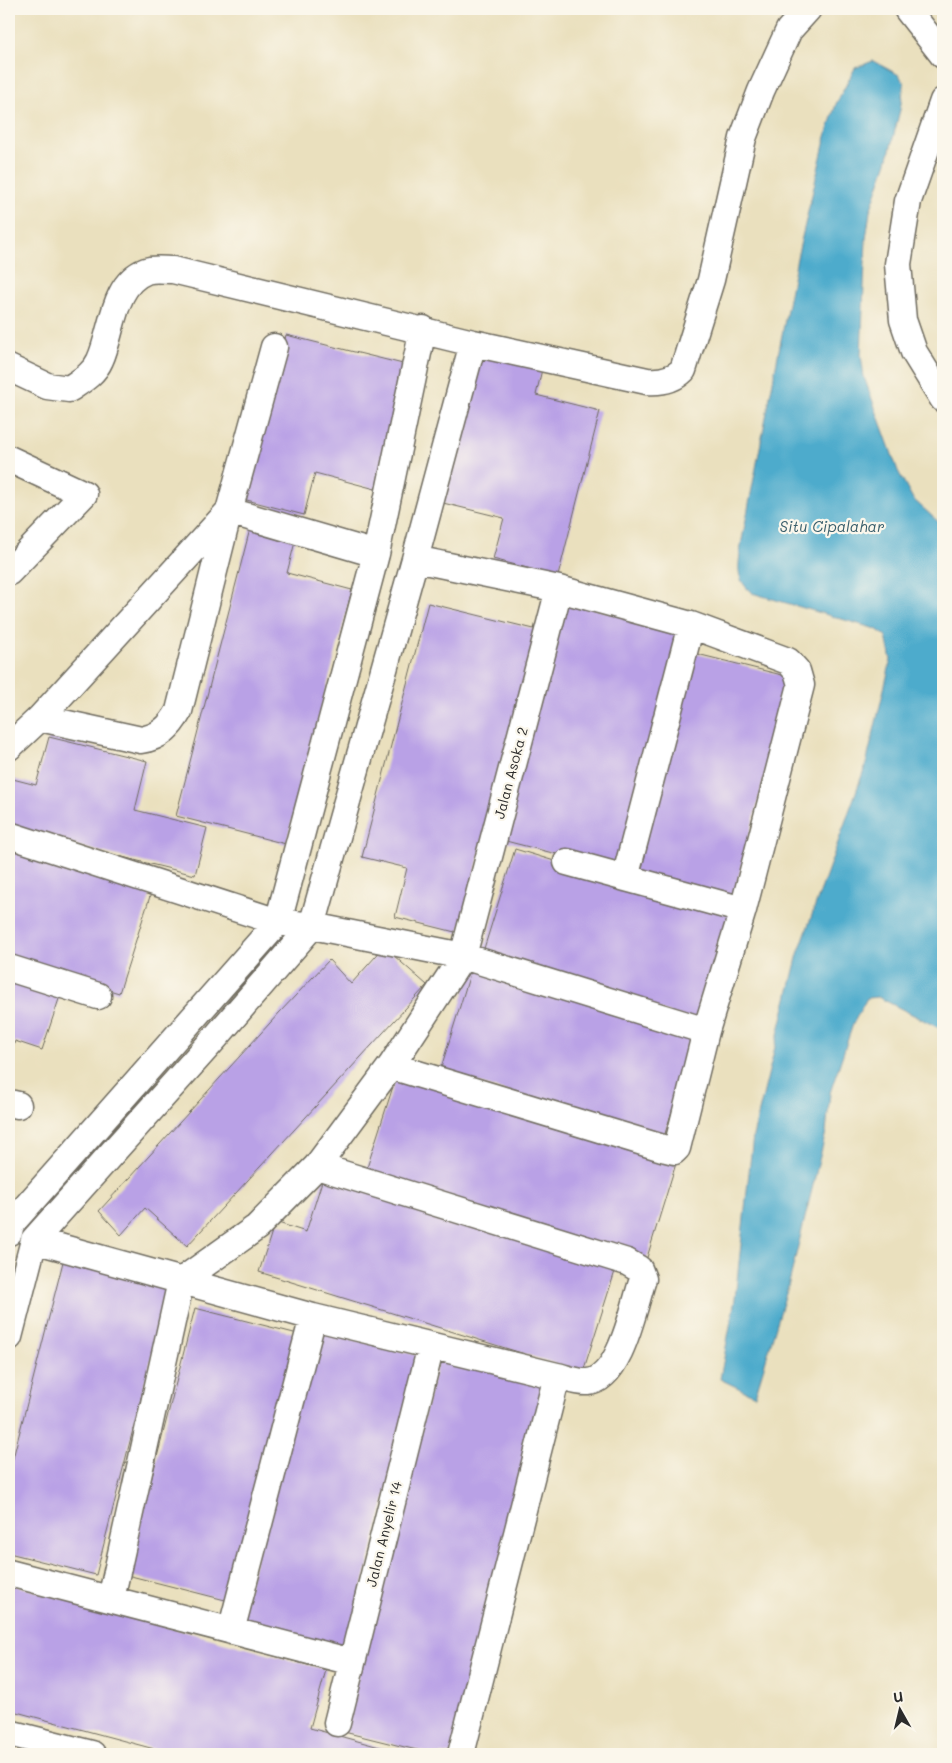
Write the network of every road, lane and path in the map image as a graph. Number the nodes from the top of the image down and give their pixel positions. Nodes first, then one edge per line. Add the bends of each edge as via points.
1 (808, 9) edge
2 (907, 9) edge
3 (943, 56) edge
4 (943, 101) edge
5 (934, 157) edge
6 (423, 330) junction
7 (473, 343) junction
8 (274, 347) dead end
9 (9, 368) edge
10 (943, 399) edge
11 (9, 459) edge
12 (229, 511) junction
13 (376, 554) junction
14 (415, 559) junction
15 (9, 572) edge
16 (559, 589) junction
17 (691, 625) junction
18 (40, 718) junction
19 (9, 748) edge
20 (9, 835) edge
21 (567, 862) dead end
22 (625, 878) junction
23 (743, 910) junction
24 (278, 922) junction
25 (312, 926) junction
26 (463, 956) junction
27 (9, 968) edge
28 (98, 996) dead end
29 (706, 1031) junction
30 (392, 1066) junction
31 (318, 1166) junction
32 (9, 1226) edge
33 (34, 1240) junction
34 (181, 1281) junction
35 (313, 1317) junction
36 (9, 1337) edge
37 (431, 1346) junction
38 (557, 1376) junction
39 (9, 1574) edge
40 (110, 1599) junction
41 (231, 1631) junction
42 (352, 1662) junction
43 (337, 1723) dead end
44 (9, 1733) edge
45 (92, 1754) edge
46 (461, 1754) edge

1 - 7 street via 789,30 742,138 711,280 683,370 677,376 657,382 647,381
2 - 3 street
4 - 5 street
5 - 10 street via 908,201 898,264 903,320 914,352
6 - 7 street
6 - 9 street via 173,270 148,270 131,280 122,294 100,362 88,376 69,389 47,386
6 - 13 street
7 - 14 street
8 - 12 street
11 - 15 street via 84,494
12 - 13 street
12 - 18 street
12 - 18 street via 179,711 173,722 156,738 141,740
13 - 24 street
14 - 16 street
14 - 25 street
16 - 17 street
16 - 26 street, Jalan Asoka 2
17 - 22 street
17 - 23 street via 788,661 797,671 801,685
18 - 19 street
20 - 24 street
21 - 22 street
22 - 23 street
23 - 29 street
24 - 25 street
24 - 32 street
25 - 26 street
25 - 33 street
26 - 29 street
26 - 30 street, Jalan Asoka 2
27 - 28 street
29 - 30 street via 679,1144 674,1151
30 - 31 street, Jalan Asoka 2
31 - 34 street, Jalan Asoka 2 via 257,1227
31 - 38 street via 627,1262 638,1269 643,1279 618,1356 606,1374 589,1382
33 - 34 street
33 - 36 street
34 - 35 street
34 - 40 street
35 - 37 street
35 - 41 street
37 - 38 street
37 - 42 street, Jalan Anyelir 14
38 - 46 street
39 - 40 street
40 - 41 street
41 - 42 street
42 - 43 street, Jalan Anyelir 14
44 - 45 street

